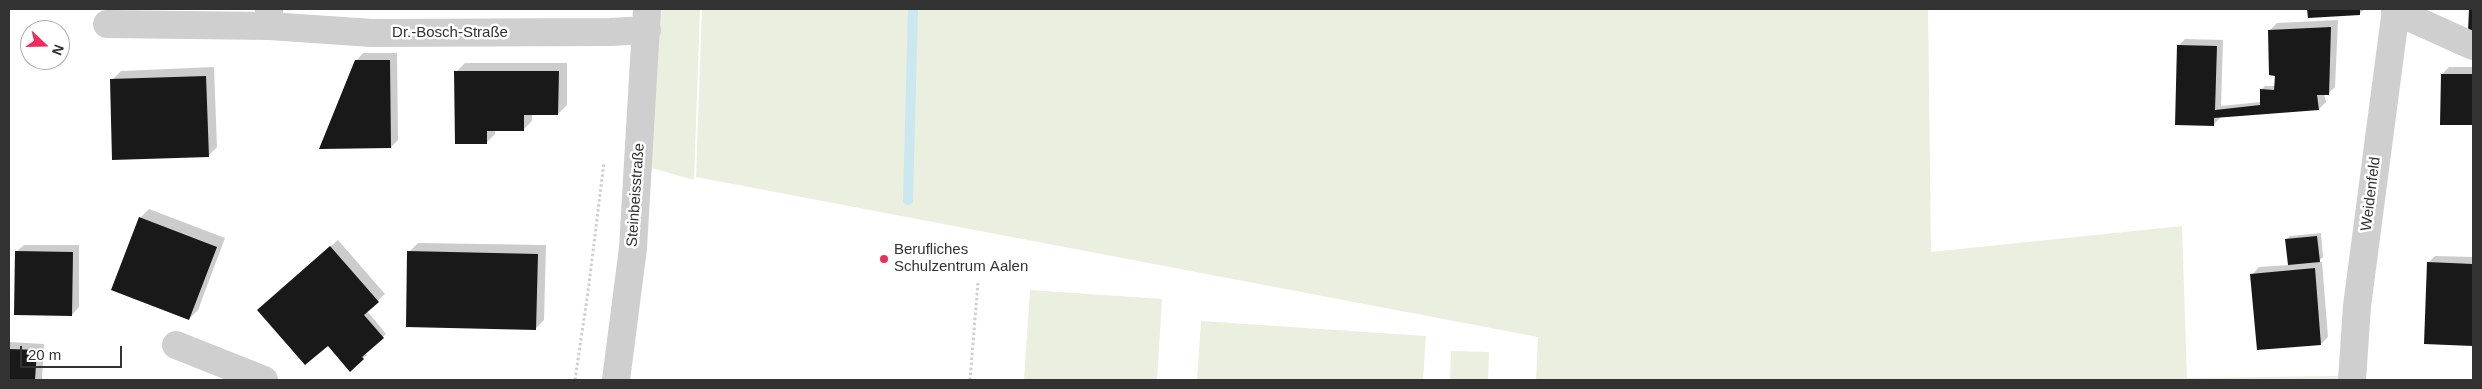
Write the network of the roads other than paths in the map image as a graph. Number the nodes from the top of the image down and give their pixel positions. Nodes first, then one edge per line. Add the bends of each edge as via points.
1 (2396, 10) edge
2 (269, 17) edge
3 (647, 19) edge
4 (106, 24) dead end
5 (2473, 46) edge
6 (176, 345) dead end
7 (264, 380) edge
8 (616, 380) edge
9 (2352, 380) edge

1 - 5 street
1 - 9 street, Weidenfeld via 2357,306
2 - 3 street, Dr.-Bosch-Straße via 372,33 610,32
2 - 4 street, Dr.-Bosch-Straße
3 - 8 street, Steinbeisstraße via 633,248
6 - 7 street

